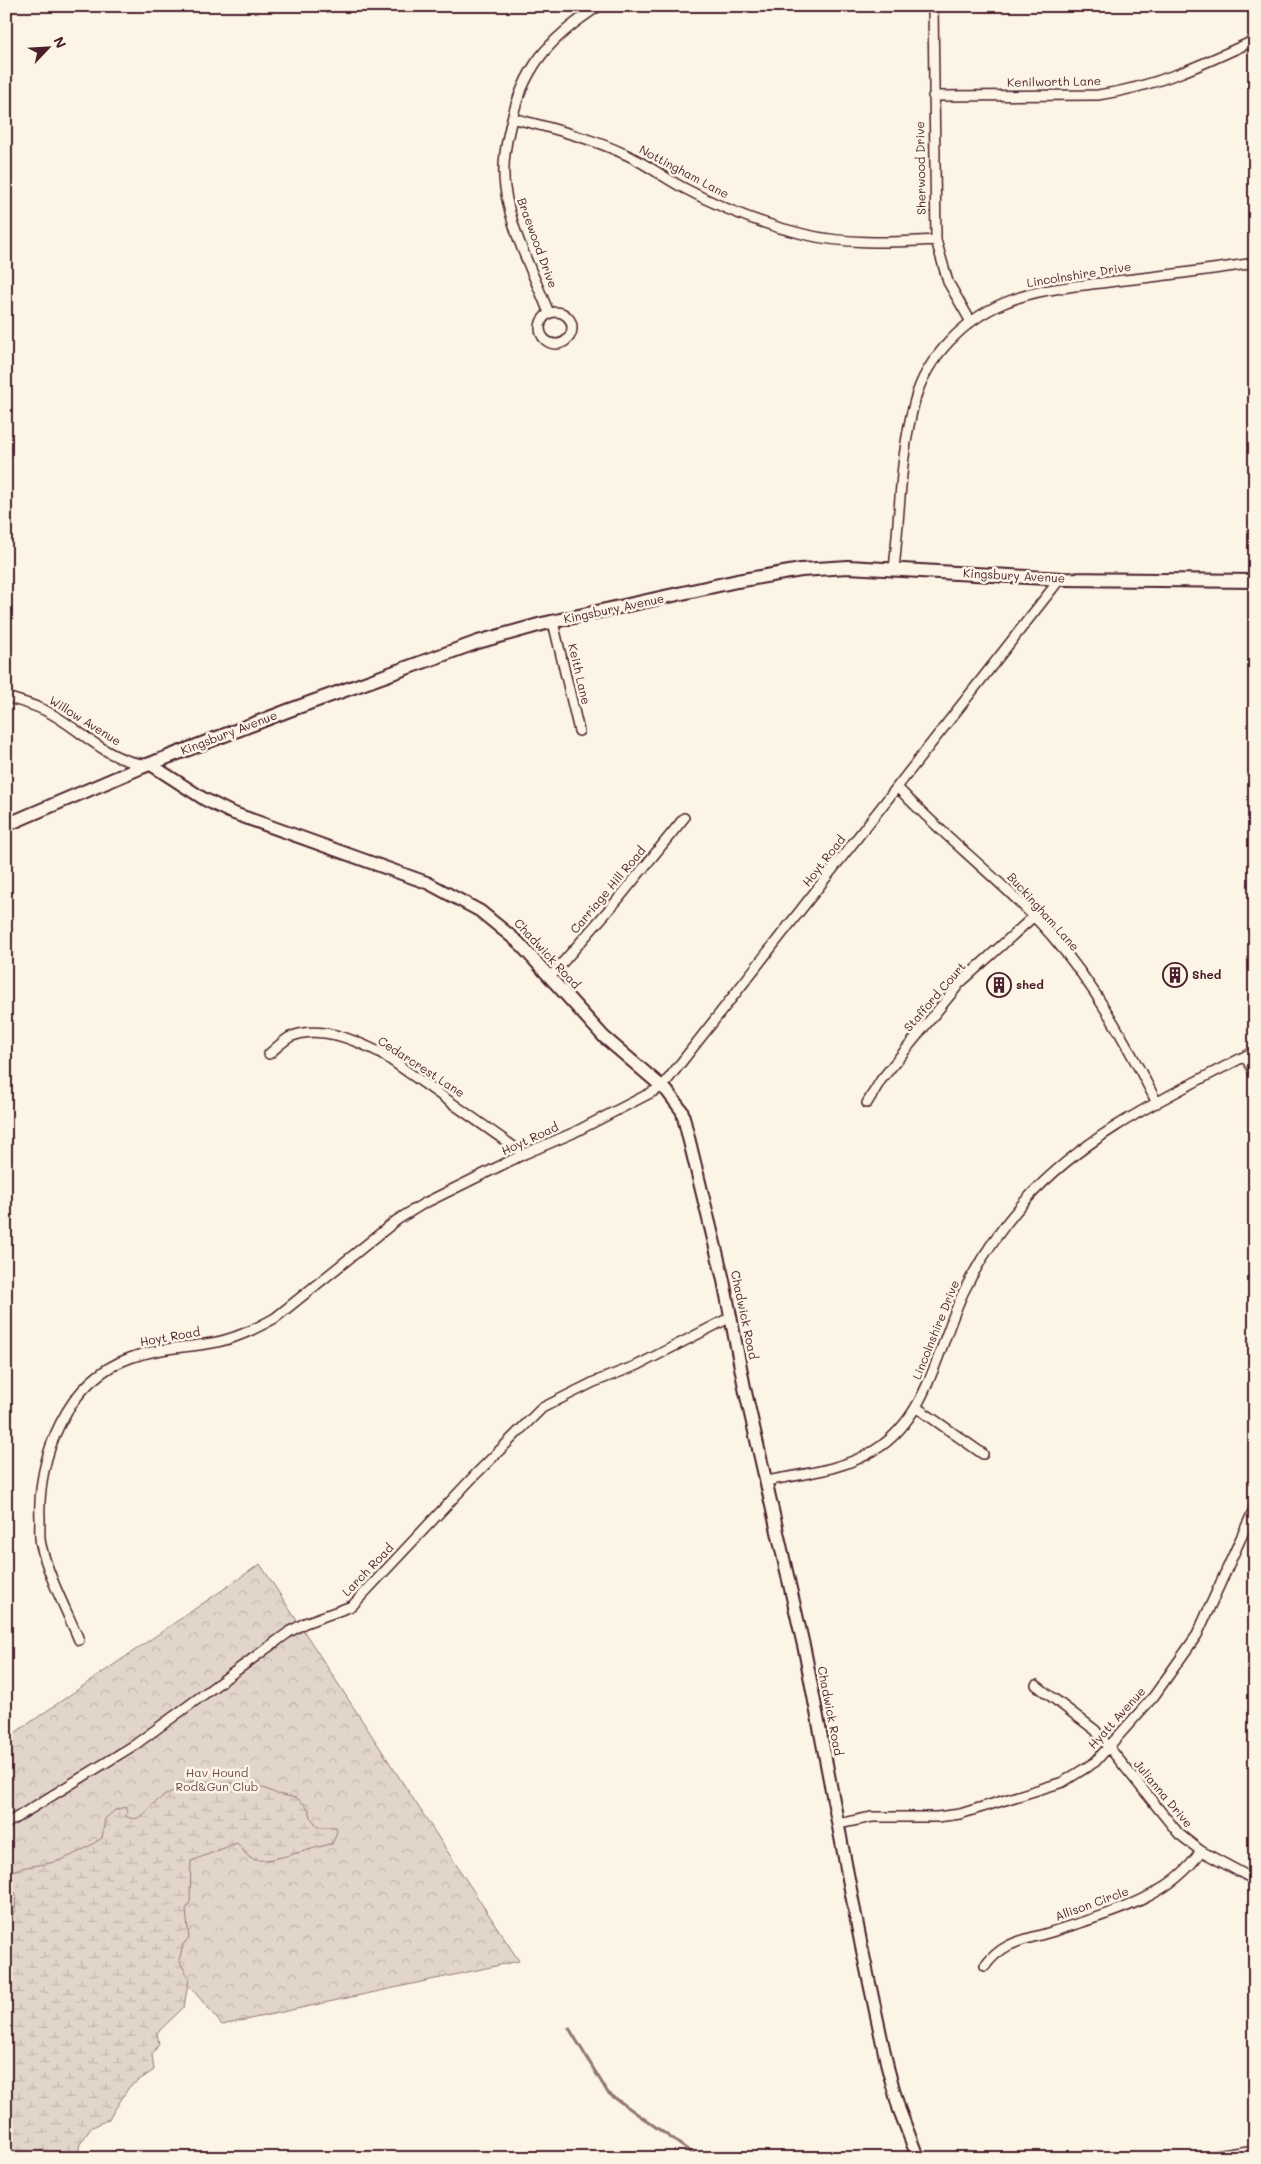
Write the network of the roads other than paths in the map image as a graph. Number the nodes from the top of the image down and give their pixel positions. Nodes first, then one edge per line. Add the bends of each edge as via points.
1 (599, 6) edge
2 (933, 6) edge
3 (1255, 40) edge
4 (933, 96) junction
5 (512, 118) junction
6 (936, 240) junction
7 (1255, 263) edge
8 (549, 313) dead end
9 (970, 322) junction
10 (894, 569) junction
11 (1060, 579) junction
12 (1255, 581) edge
13 (553, 622) junction
14 (6, 697) edge
15 (579, 731) dead end
16 (150, 764) junction
17 (897, 787) junction
18 (684, 818) dead end
19 (6, 825) edge
20 (1033, 917) junction
21 (550, 977) junction
22 (1255, 1051) edge
23 (268, 1054) dead end
24 (1245, 1056) junction
25 (1255, 1074) edge
26 (662, 1087) junction
27 (1157, 1102) junction
28 (867, 1103) dead end
29 (524, 1154) junction
30 (731, 1317) junction
31 (916, 1407) junction
32 (983, 1454) dead end
33 (766, 1481) junction
34 (1255, 1507) edge
35 (79, 1640) dead end
36 (1036, 1685) dead end
37 (1109, 1748) junction
38 (6, 1824) edge
39 (838, 1824) junction
40 (1201, 1851) junction
41 (1255, 1880) edge
42 (985, 1966) dead end
43 (1255, 2150) edge
44 (918, 2158) edge
45 (1202, 2158) edge

1 - 5 street, Braewood Drive via 558,36 540,54 528,71
2 - 4 street, Sherwood Drive
3 - 4 street, Kenilworth Lane via 1200,66 1118,92 1098,95
4 - 6 street, Sherwood Drive
5 - 6 street, Nottingham Lane via 594,142 649,166 715,204 803,234 877,242
5 - 8 street, Braewood Drive via 505,154 505,187 513,220
6 - 9 street, Sherwood Drive via 948,282
7 - 9 street, Lincolnshire Drive via 1023,296 1003,303
9 - 10 street, Lincolnshire Drive via 935,358 915,398 908,430
10 - 11 main road, Kingsbury Avenue
10 - 13 main road, Kingsbury Avenue via 848,567 785,572
11 - 12 main road, Kingsbury Avenue
11 - 17 street, Hoyt Road
13 - 15 street, Keith Lane
13 - 16 main road, Kingsbury Avenue via 416,663
14 - 16 street, Willow Avenue via 51,713 128,763
16 - 19 main road, Kingsbury Avenue
16 - 21 street, Chadwick Road via 230,812 410,876 454,896 502,927
17 - 20 street, Buckingham Lane via 924,816 991,873
17 - 26 street, Hoyt Road
18 - 21 street, Carriage Hill Road via 620,898
20 - 27 street, Buckingham Lane via 1092,988
20 - 28 street, Stafford Court via 960,983 881,1080
21 - 26 street, Chadwick Road via 604,1037
22 - 24 street, Lincolnshire Drive
23 - 29 street, Cedarcrest Lane via 289,1037 306,1032 357,1042 381,1054
24 - 25 street
24 - 27 street, Lincolnshire Drive
26 - 29 street, Hoyt Road via 573,1133
26 - 30 street, Chadwick Road via 674,1098 685,1119
27 - 31 street, Lincolnshire Drive via 1074,1154 1010,1219 964,1290
29 - 35 street, Hoyt Road via 397,1220 275,1318 222,1340 155,1350 128,1358 105,1371 83,1391 56,1430 42,1482 39,1508 41,1543 50,1573
30 - 33 street, Chadwick Road
30 - 38 street, Larch Road via 638,1365 542,1408 352,1606 290,1632 136,1744
31 - 32 street
31 - 33 street, Lincolnshire Drive via 892,1437 862,1457 832,1468
33 - 39 street, Chadwick Road via 805,1652
34 - 37 street, Hyatt Avenue via 1196,1635 1154,1696
36 - 37 street, Julianna Drive via 1095,1730
37 - 39 street, Hyatt Avenue via 1095,1762 1063,1782 960,1814 872,1817
37 - 40 street, Julianna Drive via 1180,1834
39 - 44 street, Chadwick Road via 888,2069 899,2110
40 - 41 street, Julianna Drive
40 - 42 street, Allison Circle via 1191,1867 1124,1908 1003,1947
43 - 45 street

